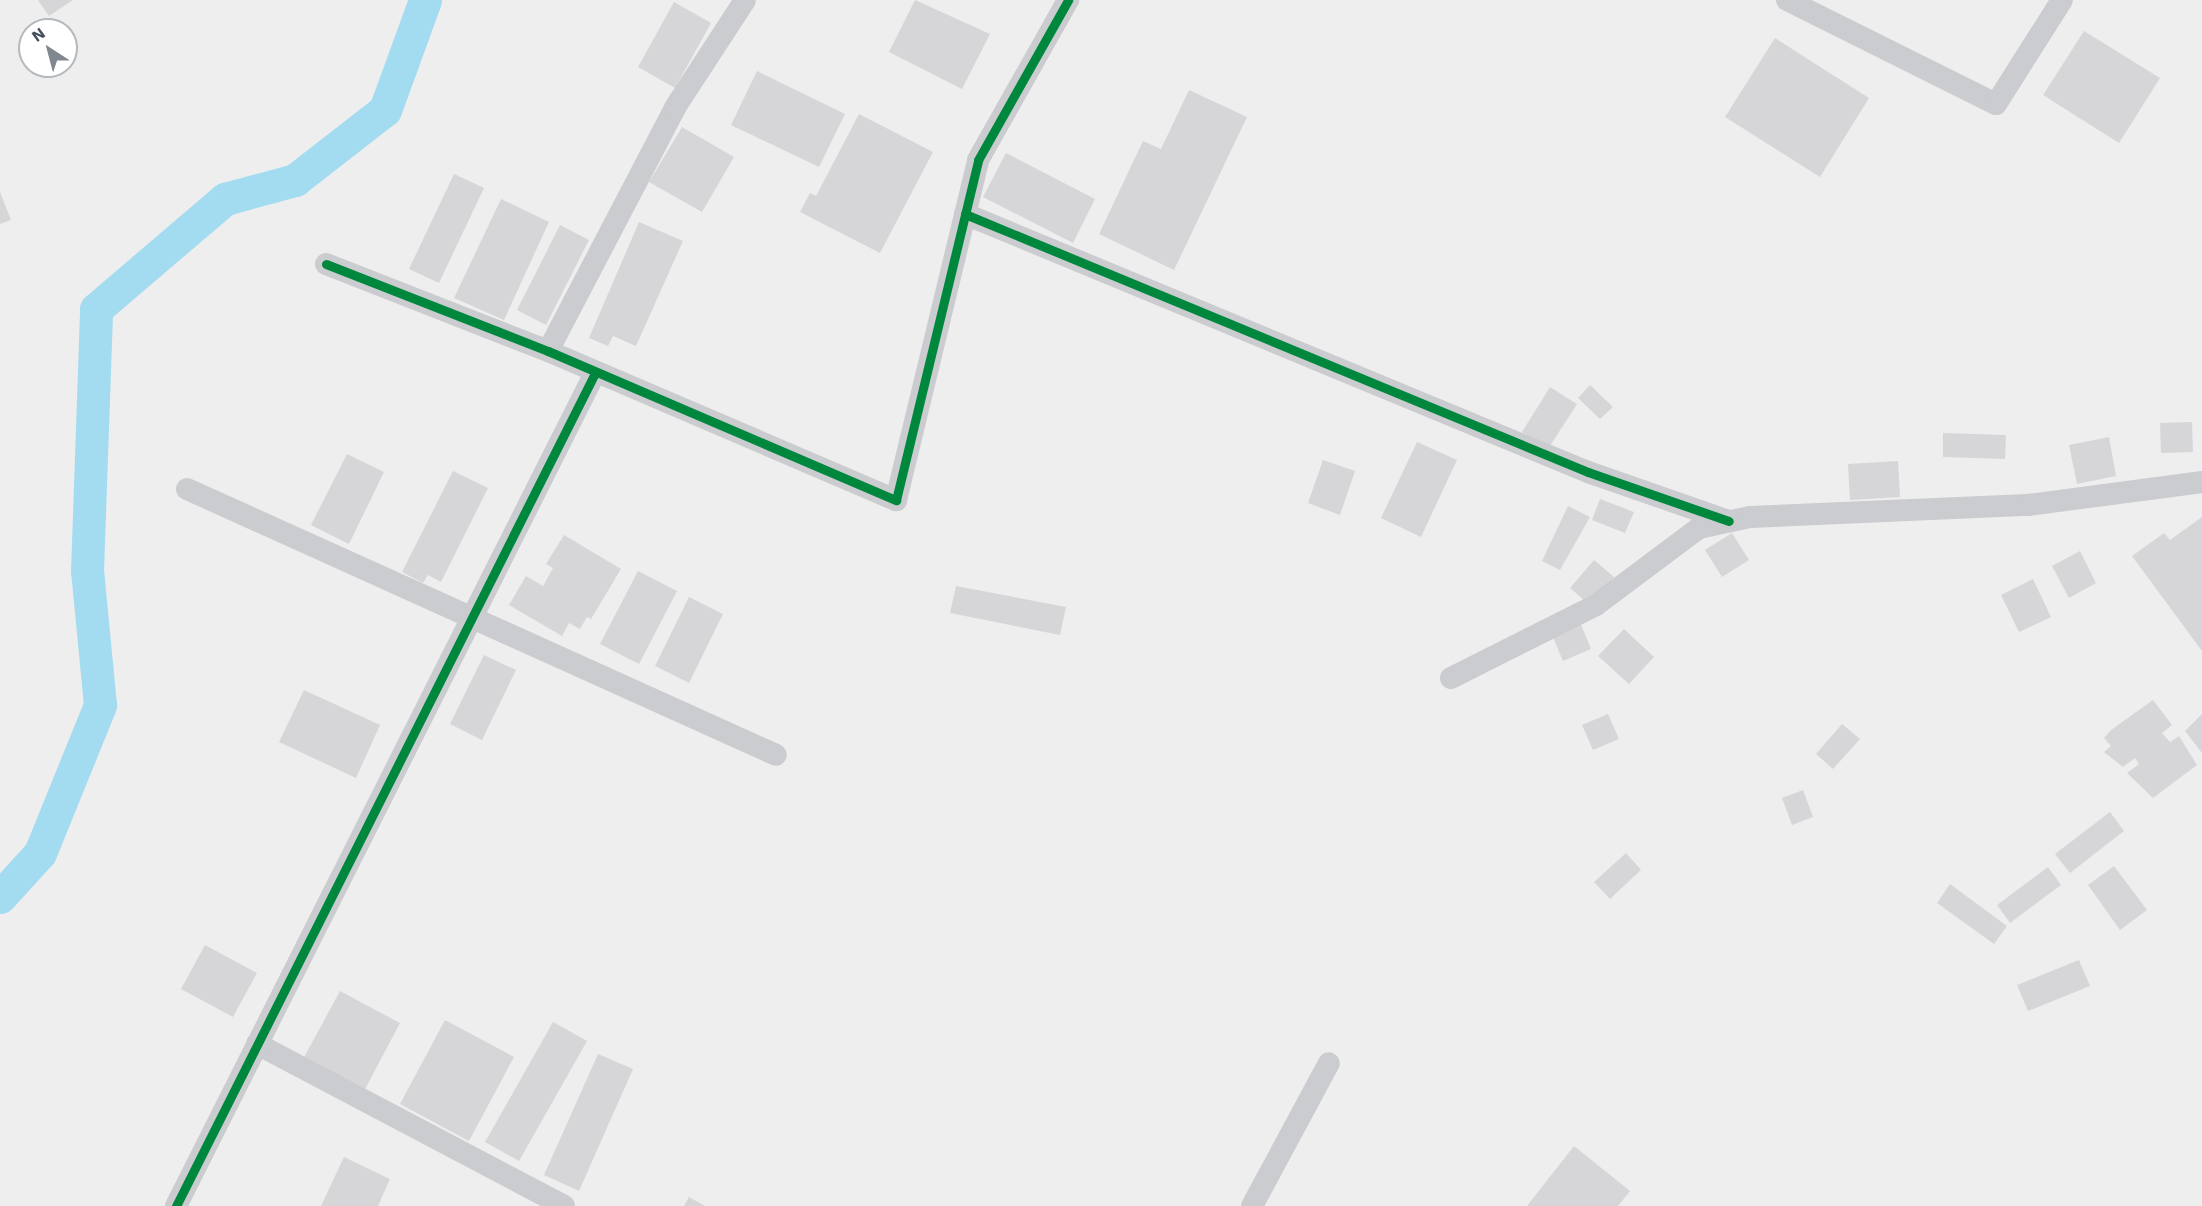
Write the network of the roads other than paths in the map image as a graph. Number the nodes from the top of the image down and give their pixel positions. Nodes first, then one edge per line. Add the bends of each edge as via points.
1 (745, 0) edge
2 (1068, 0) edge
3 (1787, 0) edge
4 (2062, 0) edge
5 (965, 214) junction
6 (327, 264) dead end
7 (548, 351) junction
8 (594, 375) junction
9 (2202, 482) edge
10 (188, 489) dead end
11 (1729, 521) junction
12 (472, 617) junction
13 (1451, 678) dead end
14 (776, 755) dead end
15 (257, 1044) junction
16 (1329, 1063) dead end
17 (176, 1206) edge
18 (564, 1206) edge
19 (1252, 1206) edge

1 - 7 street via 676,106
2 - 5 street via 978,160
3 - 4 street via 1996,104
5 - 8 street via 897,500
5 - 11 street via 1588,472
6 - 7 street
7 - 8 street
8 - 12 street
9 - 11 street via 2028,505
10 - 12 street
11 - 13 street via 1699,528 1596,605
12 - 14 street
12 - 15 street
15 - 17 street
15 - 18 street
16 - 19 street

